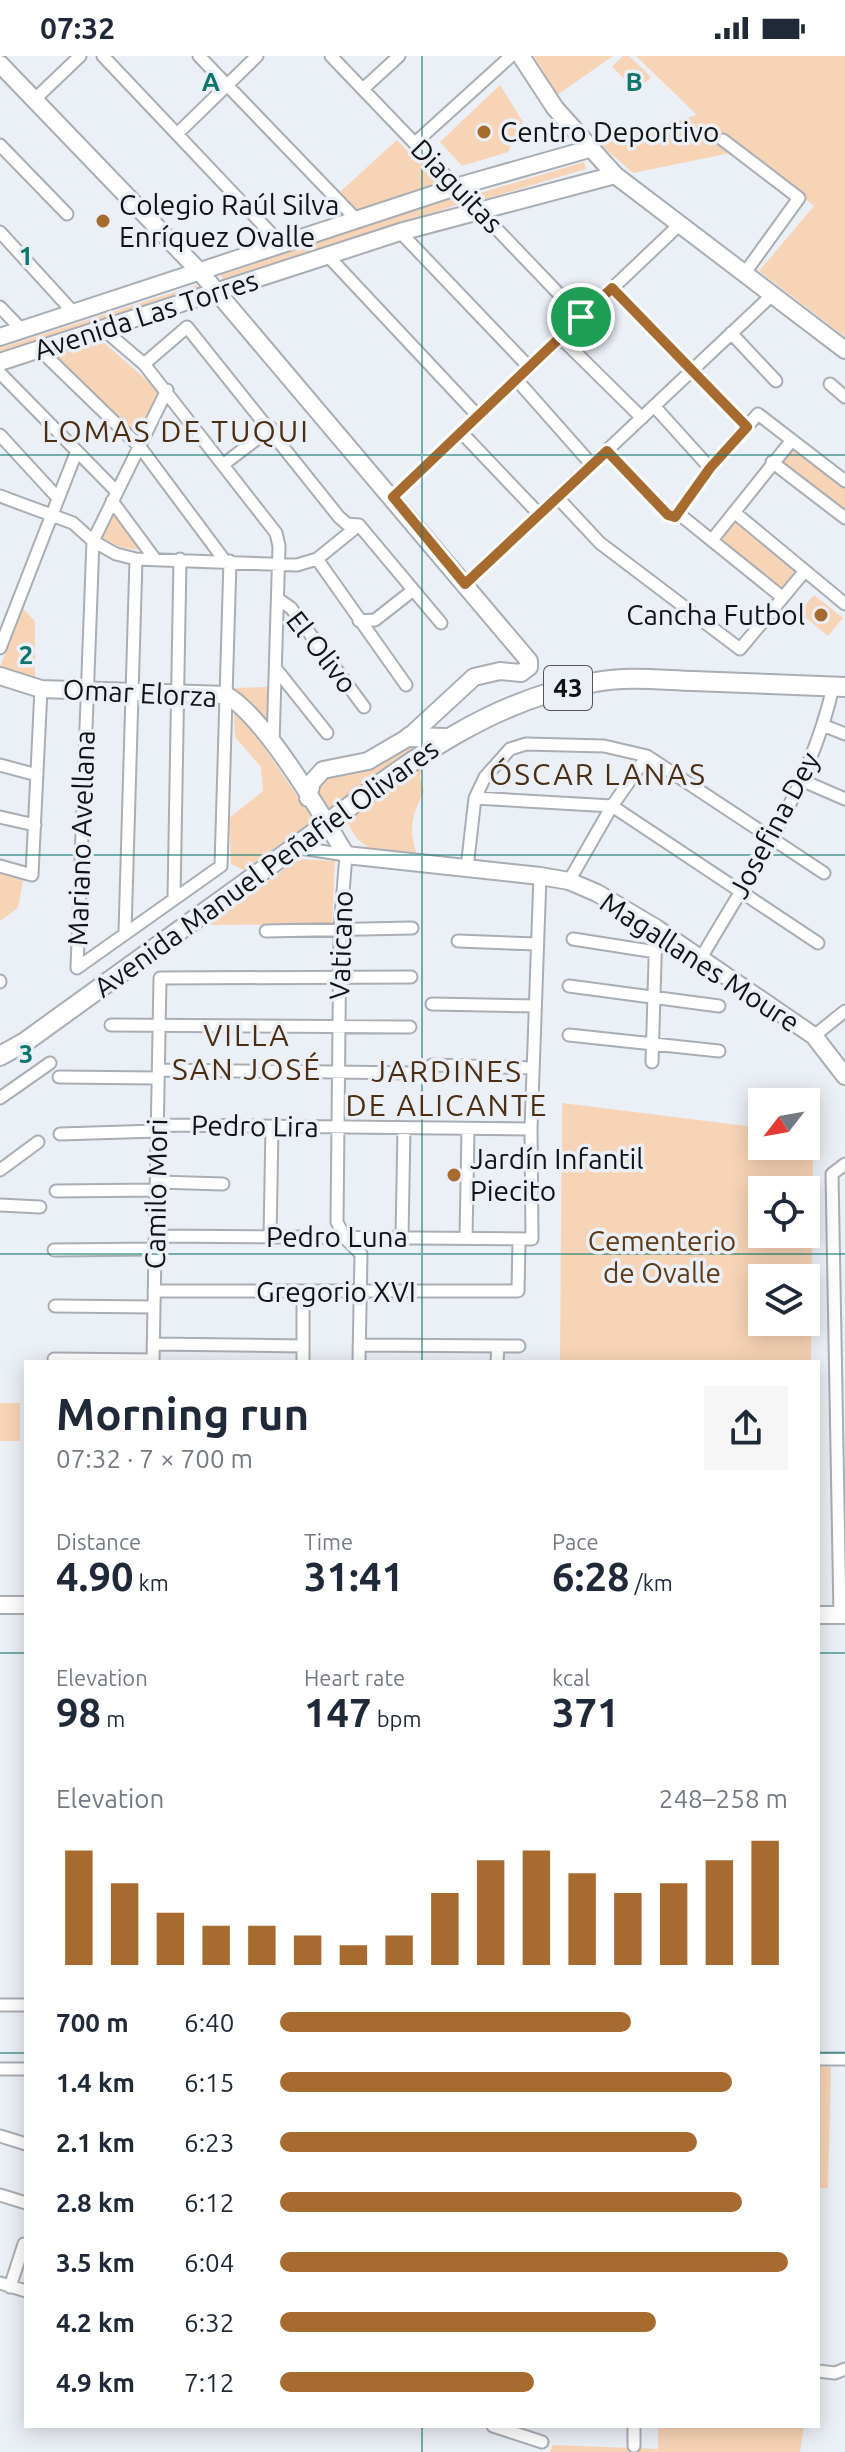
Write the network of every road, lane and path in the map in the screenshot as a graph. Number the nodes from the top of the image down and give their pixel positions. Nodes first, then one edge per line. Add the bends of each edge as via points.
1 (103, 56) edge
2 (199, 56) edge
3 (257, 56) edge
4 (331, 56) edge
5 (399, 56) edge
6 (511, 56) edge
7 (521, 56) edge
8 (75, 57) edge
9 (0, 64) edge
10 (228, 85) junction
11 (363, 89) junction
12 (35, 99) junction
13 (177, 134) junction
14 (723, 140) dead end
15 (416, 142) junction
16 (0, 145) edge
17 (589, 149) junction
18 (615, 175) junction
19 (459, 186) junction
20 (479, 209) junction
21 (67, 214) dead end
22 (357, 220) junction
23 (679, 225) junction
24 (0, 232) edge
25 (400, 232) junction
26 (282, 245) junction
27 (328, 256) junction
28 (200, 272) junction
29 (744, 274) junction
30 (612, 288) junction
31 (217, 292) junction
32 (771, 296) junction
33 (0, 307) edge
34 (74, 313) junction
35 (581, 317) junction
36 (103, 329) junction
37 (22, 330) junction
38 (731, 333) junction
39 (0, 337) edge
40 (560, 337) junction
41 (39, 349) junction
42 (845, 350) edge
43 (0, 362) edge
44 (144, 364) junction
45 (529, 367) junction
46 (693, 369) junction
47 (0, 373) edge
48 (516, 379) junction
49 (776, 381) dead end
50 (830, 384) dead end
51 (167, 390) junction
52 (845, 397) edge
53 (654, 406) junction
54 (478, 416) junction
55 (642, 418) junction
56 (747, 427) junction
57 (271, 428) junction
58 (461, 432) junction
59 (0, 435) edge
60 (792, 440) junction
61 (140, 447) junction
62 (607, 451) junction
63 (76, 453) junction
64 (772, 462) junction
65 (224, 464) junction
66 (592, 465) junction
67 (710, 468) junction
68 (845, 481) edge
69 (0, 496) edge
70 (57, 497) junction
71 (115, 497) junction
72 (393, 497) junction
73 (557, 497) junction
74 (734, 512) junction
75 (539, 514) junction
76 (49, 515) junction
77 (677, 516) junction
78 (845, 517) edge
79 (359, 525) junction
80 (712, 540) junction
81 (93, 541) junction
82 (136, 559) junction
83 (155, 559) junction
84 (180, 559) junction
85 (317, 559) junction
86 (227, 561) junction
87 (278, 564) junction
88 (804, 572) junction
89 (465, 584) junction
90 (412, 591) junction
91 (782, 597) junction
92 (278, 599) junction
93 (845, 604) edge
94 (359, 621) junction
95 (441, 623) dead end
96 (0, 648) edge
97 (276, 669) junction
98 (0, 676) edge
99 (406, 685) dead end
100 (839, 687) edge
101 (41, 689) junction
102 (86, 689) junction
103 (133, 691) junction
104 (176, 692) junction
105 (226, 695) junction
106 (364, 707) dead end
107 (825, 726) junction
108 (327, 733) dead end
109 (845, 734) edge
110 (409, 737) junction
111 (446, 738) junction
112 (273, 746) junction
113 (647, 756) junction
114 (0, 765) edge
115 (37, 775) junction
116 (801, 780) junction
117 (308, 798) junction
118 (475, 798) junction
119 (845, 799) edge
120 (612, 806) junction
121 (0, 817) edge
122 (326, 823) junction
123 (35, 825) junction
124 (773, 838) junction
125 (294, 847) junction
126 (346, 855) junction
127 (0, 866) edge
128 (467, 868) junction
129 (824, 873) dead end
130 (540, 876) junction
131 (569, 881) junction
132 (739, 892) junction
133 (174, 898) junction
134 (412, 928) dead end
135 (656, 928) junction
136 (340, 929) junction
137 (266, 931) dead end
138 (125, 932) junction
139 (573, 939) dead end
140 (458, 941) dead end
141 (818, 943) dead end
142 (536, 944) junction
143 (656, 952) junction
144 (701, 958) junction
145 (339, 977) junction
146 (411, 977) dead end
147 (569, 986) dead end
148 (655, 997) junction
149 (432, 1004) dead end
150 (535, 1006) junction
151 (719, 1006) dead end
152 (845, 1011) edge
153 (111, 1025) dead end
154 (160, 1026) junction
155 (339, 1027) junction
156 (410, 1027) dead end
157 (569, 1035) dead end
158 (814, 1036) junction
159 (25, 1042) junction
160 (654, 1042) junction
161 (719, 1051) dead end
162 (0, 1056) edge
163 (652, 1062) dead end
164 (50, 1063) dead end
165 (432, 1065) dead end
166 (0, 1066) edge
167 (533, 1068) junction
168 (338, 1073) junction
169 (413, 1073) dead end
170 (158, 1074) junction
171 (845, 1076) edge
172 (59, 1077) dead end
173 (0, 1098) edge
174 (272, 1127) junction
175 (336, 1127) junction
176 (158, 1128) junction
177 (404, 1128) junction
178 (468, 1129) junction
179 (531, 1129) junction
180 (60, 1134) dead end
181 (38, 1142) dead end
182 (845, 1164) edge
183 (0, 1170) edge
184 (223, 1184) dead end
185 (157, 1186) junction
186 (56, 1191) dead end
187 (0, 1205) edge
188 (40, 1207) dead end
189 (270, 1237) junction
190 (402, 1237) junction
191 (345, 1238) junction
192 (466, 1238) junction
193 (519, 1241) junction
194 (156, 1243) junction
195 (54, 1250) dead end
196 (845, 1270) edge
197 (833, 1279) junction
198 (154, 1291) junction
199 (303, 1293) junction
200 (359, 1293) junction
201 (55, 1306) dead end
202 (154, 1307) junction
203 (153, 1344) junction
204 (359, 1345) junction
205 (303, 1346) junction
206 (498, 1346) junction
207 (519, 1346) dead end
208 (54, 1359) dead end
209 (104, 1360) edge
210 (153, 1360) edge
211 (303, 1360) edge
212 (359, 1360) edge
213 (497, 1360) edge
214 (840, 1380) edge
215 (845, 1396) edge
216 (842, 1583) edge
217 (0, 1605) edge
218 (24, 1605) edge
219 (820, 1615) edge
220 (842, 1615) edge
221 (0, 2005) edge
222 (24, 2005) edge
223 (820, 2059) edge
224 (845, 2059) edge
225 (0, 2069) edge
226 (24, 2069) edge
227 (0, 2136) edge
228 (24, 2143) edge
229 (0, 2195) edge
230 (24, 2202) edge
231 (24, 2244) dead end
232 (5, 2285) edge
233 (845, 2369) edge
234 (820, 2371) edge
235 (634, 2428) edge
236 (518, 2430) edge
237 (542, 2442) dead end
238 (634, 2446) dead end

1 - 13 street
2 - 10 street
3 - 10 street
4 - 11 street, Diaguitas
5 - 11 street
6 - 15 street
7 - 17 street
8 - 12 street
9 - 12 street
10 - 13 street
10 - 22 street
11 - 15 street, Diaguitas
12 - 28 street
13 - 26 street
14 - 29 street via 799,198
15 - 19 street, Diaguitas
16 - 21 street
17 - 18 street
17 - 19 street, Avenida Las Torres
18 - 20 street, Avenida Las Torres
18 - 23 street
19 - 20 street, Diaguitas
19 - 22 street, Avenida Las Torres
20 - 25 street, Avenida Las Torres
20 - 35 street, Diaguitas
22 - 26 street, Avenida Las Torres
23 - 29 street
23 - 30 street
24 - 34 street
25 - 27 street, Avenida Las Torres
25 - 45 street
26 - 28 street, Avenida Las Torres
27 - 31 street, Avenida Las Torres
27 - 54 street
28 - 31 street
28 - 34 street, Avenida Las Torres
29 - 32 street
30 - 35 street
30 - 46 street
31 - 36 street, Avenida Las Torres
31 - 72 street
32 - 38 street
32 - 42 street
33 - 37 street
34 - 37 street, Avenida Las Torres
35 - 40 street
36 - 41 street, Avenida Las Torres
36 - 44 street
37 - 39 street, Avenida Las Torres
38 - 46 street
38 - 49 street
40 - 45 street
40 - 55 street
41 - 43 street, Avenida Las Torres
41 - 61 street
44 - 51 street
44 - 57 street via 187,327
45 - 48 street
46 - 53 street
46 - 56 street
47 - 63 street
48 - 54 street
48 - 66 street
50 - 52 street
51 - 61 street, Mariano Avellana
51 - 65 street
53 - 55 street
53 - 67 street
54 - 58 street
55 - 62 street
56 - 60 street via 758,414
56 - 67 street
57 - 65 street
57 - 79 street via 339,517
58 - 72 street
58 - 75 street
59 - 70 street
60 - 64 street
60 - 68 street
61 - 71 street, Mariano Avellana
61 - 86 street
62 - 66 street
62 - 77 street via 668,515
63 - 70 street
63 - 71 street
64 - 74 street
64 - 78 street
65 - 87 street via 276,533
66 - 73 street
67 - 77 street
69 - 76 street
70 - 76 street
71 - 81 street, Mariano Avellana
71 - 83 street
72 - 89 street
73 - 75 street
73 - 91 street via 600,543 740,649
74 - 80 street
74 - 88 street
75 - 89 street
76 - 81 street via 73,523
76 - 96 street
77 - 80 street
79 - 85 street
79 - 90 street
80 - 91 street
81 - 82 street
81 - 102 street, Mariano Avellana
82 - 83 street
82 - 103 street
83 - 84 street
84 - 86 street
84 - 104 street
85 - 87 street
85 - 94 street
86 - 87 street
86 - 105 street
87 - 92 street
88 - 91 street
88 - 93 street
89 - 110 street via 528,658 529,667 521,673 474,677
90 - 94 street via 375,620
90 - 95 street
92 - 97 street
92 - 106 street, El Olivo via 291,608
94 - 99 street
97 - 108 street
97 - 112 street
98 - 101 street, Omar Elorza
100 - 107 street, Josefina Dey
100 - 111 main road, Avenida Manuel Peñafiel Olivares / 43 via 597,681 497,712
101 - 102 street, Omar Elorza
101 - 115 street
102 - 103 street, Omar Elorza
102 - 138 street, Mariano Avellana via 77,968
103 - 104 street, Omar Elorza
103 - 138 street
104 - 105 street, Omar Elorza
104 - 133 street
105 - 112 street, Omar Elorza via 239,702
105 - 133 street via 221,866
107 - 109 street
107 - 116 street, Josefina Dey
110 - 111 main road
110 - 117 street via 368,761 323,770 312,782
111 - 122 main road, Avenida Manuel Peñafiel Olivares / 43
112 - 117 street, Omar Elorza
113 - 118 street via 604,746 526,744 510,749 485,777
113 - 120 street
113 - 124 street
114 - 115 street
115 - 123 street
116 - 119 street
116 - 124 street, Josefina Dey
117 - 122 street, Omar Elorza
118 - 120 street
118 - 128 street
120 - 131 street
120 - 132 street
121 - 123 street
122 - 125 main road, Avenida Manuel Peñafiel Olivares / 43
122 - 126 street, Omar Elorza
123 - 127 street via 32,875
124 - 129 street
124 - 132 street, Josefina Dey via 746,889
125 - 126 street
125 - 159 main road, Avenida Manuel Peñafiel Olivares / 43
126 - 128 street, Magallanes Moure
126 - 136 street, Vaticano
128 - 130 street, Magallanes Moure
130 - 131 street, Magallanes Moure
130 - 142 street
131 - 135 street, Magallanes Moure
132 - 141 street
132 - 144 street, Josefina Dey
133 - 138 street
134 - 136 street
135 - 143 street
135 - 144 street, Magallanes Moure
136 - 137 street
136 - 145 street, Vaticano
139 - 143 street
140 - 142 street
142 - 150 street
143 - 148 street
144 - 158 street, Magallanes Moure
145 - 146 street
145 - 154 street, Camilo Mori via 160,978
145 - 155 street, Vaticano
147 - 148 street
148 - 151 street
148 - 160 street
149 - 150 street
150 - 167 street
152 - 158 street
153 - 154 street
154 - 155 street
154 - 170 street, Camilo Mori
155 - 156 street
155 - 168 street, Vaticano
157 - 160 street
158 - 171 street, Magallanes Moure
159 - 162 main road, Avenida Manuel Peñafiel Olivares / 43
159 - 166 main road, Avenida Manuel Peñafiel Olivares / 43
160 - 161 street
160 - 163 street
164 - 173 street
165 - 167 street
167 - 179 street
168 - 169 street
168 - 170 street
168 - 175 street, Vaticano
170 - 172 street
170 - 176 street, Camilo Mori
174 - 175 street, Pedro Lira
174 - 176 street, Pedro Lira
174 - 189 street
175 - 177 street, Pedro Lira
175 - 191 street, Vaticano via 337,1222
176 - 180 street, Pedro Lira
176 - 185 street, Camilo Mori
177 - 178 street, Pedro Lira
177 - 190 street
178 - 179 street, Pedro Lira
178 - 192 street
179 - 193 street via 532,1239
181 - 183 street
182 - 197 street via 832,1174
184 - 185 street
185 - 186 street
185 - 194 street, Camilo Mori
187 - 188 street
189 - 191 street, Pedro Luna
189 - 194 street, Pedro Luna
190 - 191 street, Pedro Luna
190 - 192 street, Pedro Luna
191 - 200 street, Vaticano via 361,1254
192 - 193 street, Pedro Luna
193 - 200 street, Gregorio XVI via 518,1291
194 - 195 street, Pedro Luna
194 - 198 street, Camilo Mori
196 - 197 street
197 - 214 street
198 - 199 street, Gregorio XVI
198 - 202 street, Camilo Mori
199 - 200 street, Gregorio XVI
199 - 205 street
200 - 204 street, Vaticano
201 - 202 street
202 - 203 street, Camilo Mori
203 - 205 street
203 - 210 street, Camilo Mori
204 - 206 street
204 - 212 street, Vaticano
205 - 211 street
206 - 207 street
206 - 213 street
208 - 209 street
214 - 215 street
214 - 216 street
216 - 220 street
217 - 218 street
219 - 220 street
221 - 222 street
223 - 224 street
225 - 226 street
227 - 228 street
229 - 230 street
231 - 232 street
233 - 234 street
235 - 238 street
236 - 237 street

